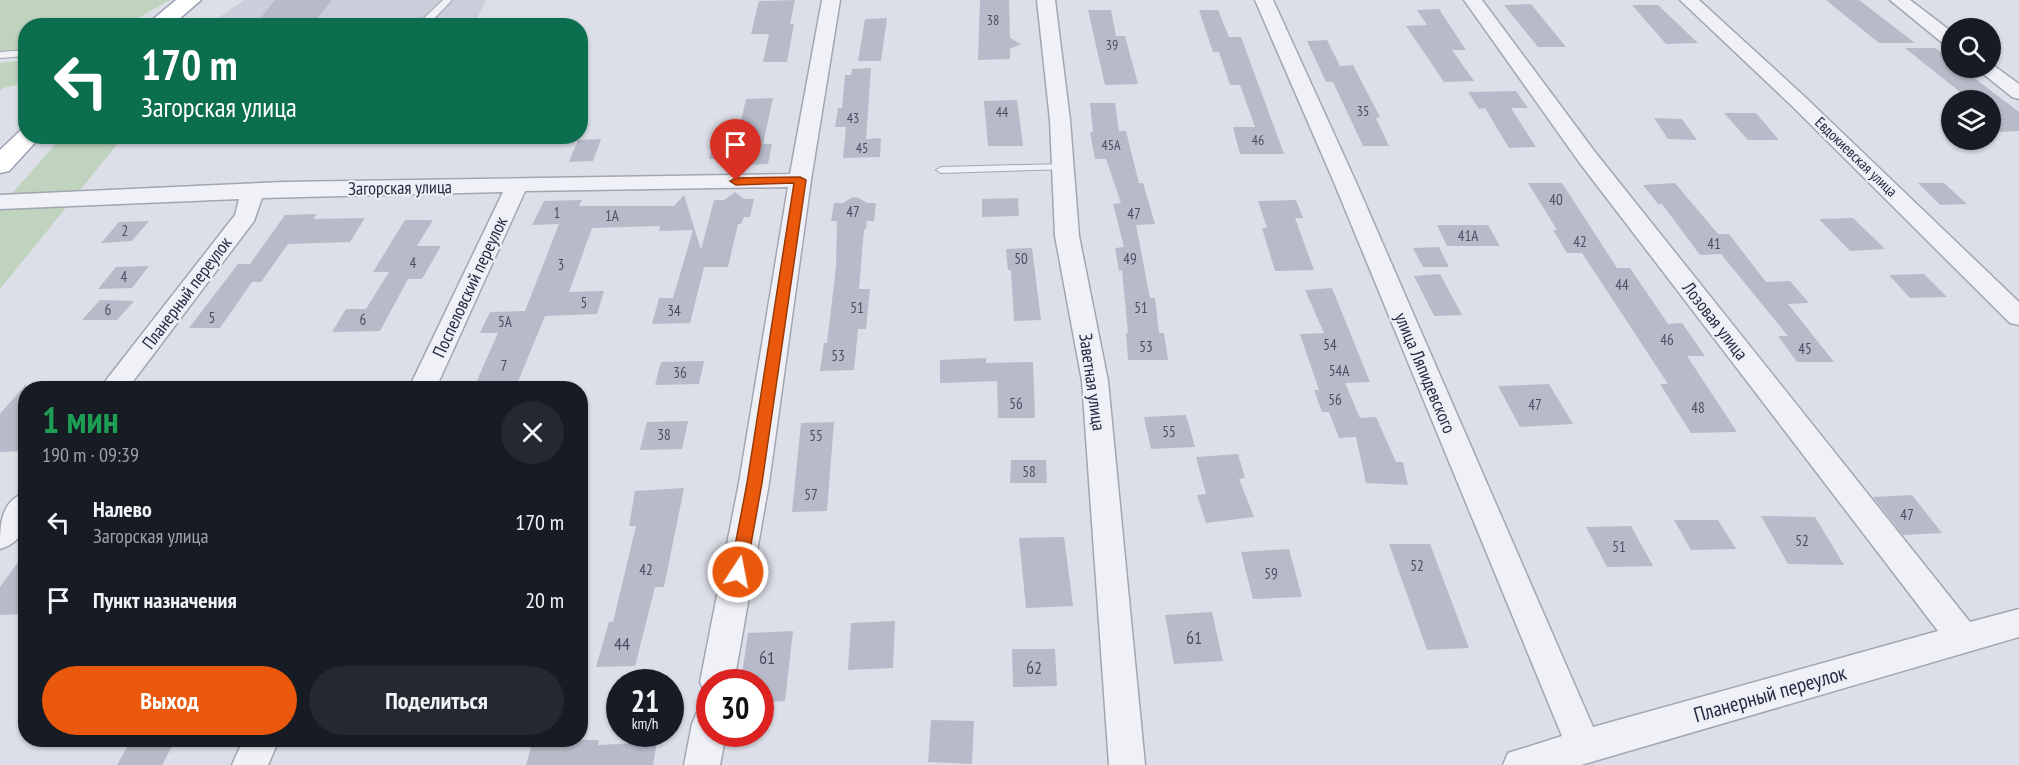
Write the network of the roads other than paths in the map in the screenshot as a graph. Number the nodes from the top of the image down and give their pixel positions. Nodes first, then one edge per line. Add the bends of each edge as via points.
1 (190, 0) edge
2 (448, 0) edge
3 (831, 0) edge
4 (1046, 0) edge
5 (1264, 0) edge
6 (1473, 0) edge
7 (1689, 0) edge
8 (1899, 0) edge
9 (166, 18) edge
10 (429, 18) edge
11 (1941, 32) edge
12 (18, 54) edge
13 (0, 56) edge
14 (1999, 78) edge
15 (2019, 93) edge
16 (20, 144) edge
17 (0, 165) edge
18 (1063, 167) junction
19 (941, 170) dead end
20 (800, 180) junction
21 (517, 185) junction
22 (252, 192) junction
23 (0, 202) edge
24 (2019, 317) edge
25 (119, 381) edge
26 (426, 381) edge
27 (18, 514) edge
28 (0, 537) edge
29 (2019, 623) edge
30 (1963, 638) junction
31 (719, 669) edge
32 (258, 747) edge
33 (706, 747) edge
34 (1584, 747) junction
35 (250, 765) edge
36 (702, 765) edge
37 (1127, 765) edge
38 (1521, 765) edge

1 - 9 main road
2 - 10 lane
3 - 20 street
4 - 18 street, Заветная улица
5 - 34 street, улица Ляпидевского
6 - 30 street, Лозовая улица via 1587,157
7 - 24 street, Евдокиевская улица
8 - 11 street
12 - 13 lane
14 - 15 street
16 - 17 main road
18 - 19 lane
18 - 37 street, Заветная улица via 1067,236 1095,381
20 - 21 street, Загорская улица
20 - 31 street via 754,483
21 - 22 street, Загорская улица
21 - 26 street, Поспеловский переулок
22 - 23 street, Загорская улица
22 - 25 street, Планерный переулок via 246,216
27 - 28 street
29 - 30 street, Планерный переулок
30 - 34 street, Планерный переулок
32 - 35 street
33 - 36 street
34 - 38 street, Планерный переулок

